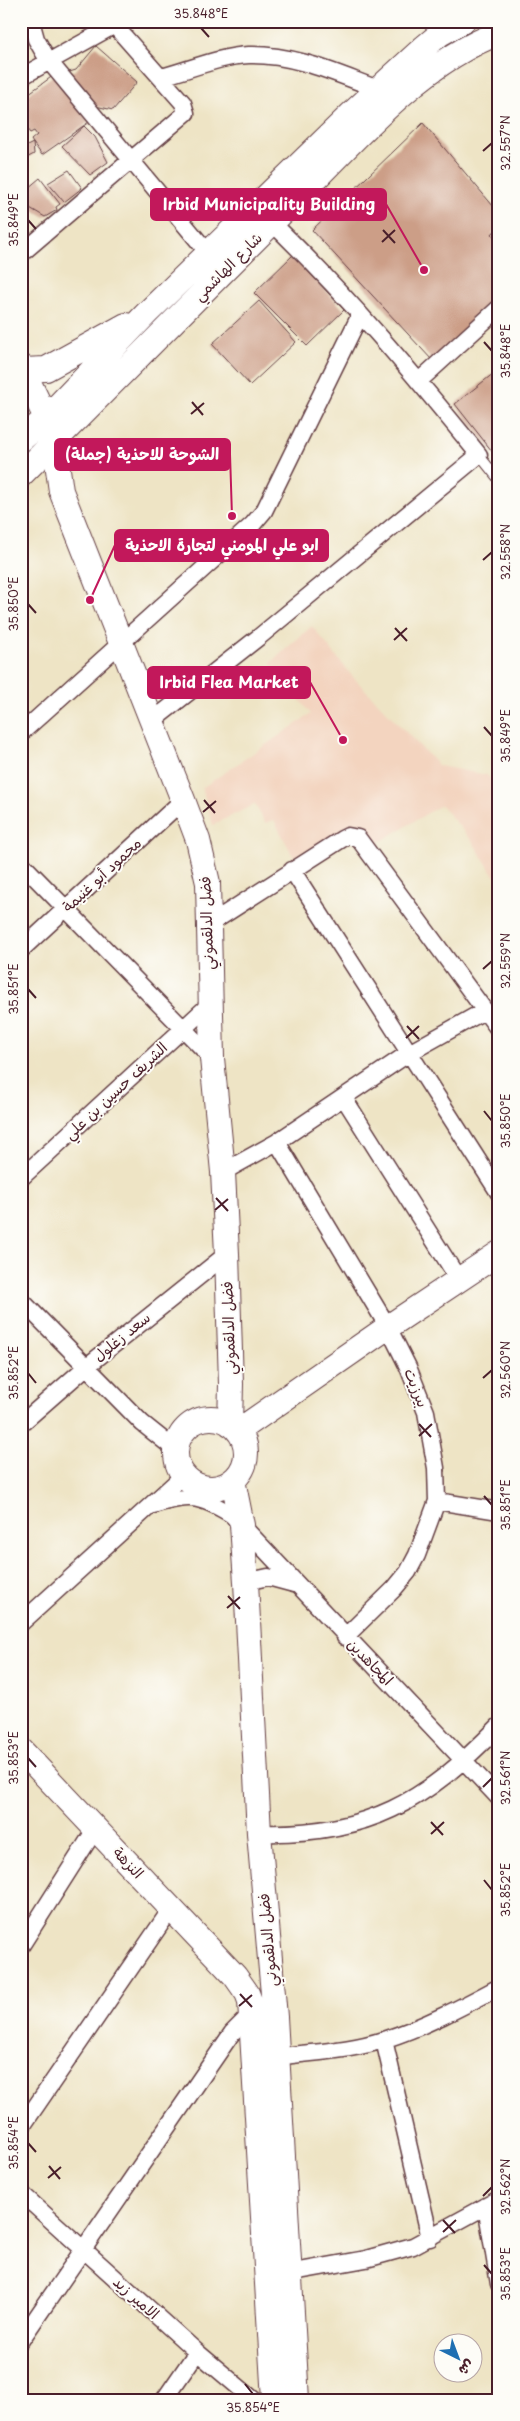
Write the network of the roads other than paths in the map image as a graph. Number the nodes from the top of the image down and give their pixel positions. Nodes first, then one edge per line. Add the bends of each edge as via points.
1 (31, 21) edge
2 (462, 21) edge
3 (118, 24) edge
4 (439, 27) edge
5 (495, 34) edge
6 (48, 60) junction
7 (21, 77) edge
8 (160, 77) junction
9 (378, 89) junction
10 (130, 162) junction
11 (264, 215) junction
12 (21, 254) edge
13 (209, 254) junction
14 (499, 308) edge
15 (147, 313) junction
16 (360, 315) junction
17 (22, 368) edge
18 (419, 381) junction
19 (21, 401) edge
20 (34, 428) edge
21 (50, 446) junction
22 (479, 455) junction
23 (21, 475) edge
24 (499, 480) edge
25 (120, 642) junction
26 (151, 722) junction
27 (21, 733) edge
28 (183, 800) junction
29 (21, 864) edge
30 (292, 870) junction
31 (66, 909) junction
32 (208, 925) junction
33 (21, 950) edge
34 (210, 1004) junction
35 (484, 1011) junction
36 (183, 1029) junction
37 (499, 1030) edge
38 (409, 1053) junction
39 (212, 1058) junction
40 (344, 1098) junction
41 (277, 1142) junction
42 (223, 1172) junction
43 (21, 1178) edge
44 (499, 1193) edge
45 (499, 1253) edge
46 (227, 1254) junction
47 (459, 1280) junction
48 (21, 1300) edge
49 (388, 1327) junction
50 (86, 1367) junction
51 (21, 1424) edge
52 (234, 1428) junction
53 (176, 1451) junction
54 (184, 1475) junction
55 (233, 1480) junction
56 (437, 1501) junction
57 (150, 1506) junction
58 (499, 1511) edge
59 (242, 1525) junction
60 (246, 1582) junction
61 (296, 1585) junction
62 (21, 1623) edge
63 (346, 1637) junction
64 (499, 1726) edge
65 (21, 1750) edge
66 (464, 1761) junction
67 (499, 1798) edge
68 (96, 1828) junction
69 (259, 1833) junction
70 (171, 1909) junction
71 (21, 1946) edge
72 (270, 1955) junction
73 (235, 1976) junction
74 (499, 1987) edge
75 (251, 2014) junction
76 (384, 2040) junction
77 (277, 2057) junction
78 (21, 2128) edge
79 (21, 2193) edge
80 (493, 2203) edge
81 (430, 2238) junction
82 (84, 2251) junction
83 (288, 2273) junction
84 (499, 2284) edge
85 (21, 2340) edge
86 (197, 2352) junction
87 (164, 2400) edge
88 (254, 2400) edge
89 (274, 2400) edge
90 (297, 2400) edge

1 - 6 street via 36,39
2 - 4 main road, شارع الهاشمي
3 - 6 street
3 - 8 street
4 - 9 main road, شارع الهاشمي
5 - 11 main road, شارع الهاشمي via 445,60
6 - 7 street
6 - 10 street
8 - 9 street via 249,55 306,62
8 - 10 street via 183,103 186,113
9 - 11 main road, شارع الهاشمي
10 - 12 street
10 - 13 street
11 - 13 main road, شارع الهاشمي
11 - 16 street
11 - 21 main road, شارع الهاشمي
13 - 15 main road, شارع الهاشمي
14 - 18 street
15 - 17 main road via 46,369
15 - 20 main road, شارع الهاشمي
16 - 18 street
16 - 25 street via 264,511
17 - 20 main road
18 - 22 street
19 - 20 main road
20 - 21 main road, فضل الدلقموني
21 - 23 main road, شارع الهاشمي
21 - 25 main road, فضل الدلقموني via 60,491
22 - 24 lane
22 - 26 street
25 - 26 main road, فضل الدلقموني
25 - 27 street
26 - 28 main road, فضل الدلقموني
28 - 31 street, محمود أبو غنيمة
28 - 32 main road, فضل الدلقموني via 208,883
29 - 31 street
30 - 32 street
30 - 35 street via 348,836 358,838
30 - 38 street
31 - 33 street, محمود أبو غنيمة
31 - 36 street
32 - 34 main road, فضل الدلقموني
34 - 36 street, الشريف حسين بن علي
34 - 39 main road, فضل الدلقموني
35 - 37 street
35 - 38 street
36 - 39 street
36 - 43 street, الشريف حسين بن علي
38 - 40 street
38 - 44 street
39 - 42 main road, فضل الدلقموني
40 - 41 street
40 - 47 street
41 - 42 street
41 - 49 street, بيرزيت
42 - 46 main road, فضل الدلقموني
45 - 47 main road
46 - 50 street, سعد زغلول
46 - 52 main road, فضل الدلقموني
47 - 49 main road
48 - 50 street
49 - 52 main road
49 - 56 street, بيرزيت via 426,1412 436,1468
50 - 51 street, سعد زغلول
50 - 53 street via 142,1423
52 - 53 main road via 213,1419 196,1422 183,1434
52 - 55 main road via 246,1451 243,1467
53 - 54 main road
54 - 55 main road via 202,1487 224,1486
54 - 57 street
55 - 59 main road, فضل الدلقموني
56 - 58 street
56 - 63 street, بيرزيت via 408,1572
57 - 59 street, المجاهدين via 177,1497 199,1498 232,1515
57 - 62 street
59 - 60 main road, فضل الدلقموني
59 - 61 street, المجاهدين
60 - 61 street via 268,1577
60 - 69 main road, فضل الدلقموني
61 - 63 street, المجاهدين
63 - 66 street, المجاهدين
64 - 66 street
65 - 68 main road, النزهة
66 - 67 street, المجاهدين
66 - 69 street via 420,1795 369,1819 315,1832
68 - 70 main road, النزهة
68 - 71 street
69 - 72 main road, فضل الدلقموني
70 - 73 main road, النزهة
70 - 78 street
72 - 73 main road via 259,1977 246,1980
72 - 77 main road, فضل الدلقموني
73 - 75 main road, النزهة via 247,1992
74 - 76 street
75 - 82 street via 232,2033
75 - 89 main road, النزهة
76 - 77 street
76 - 81 street
77 - 83 main road, فضل الدلقموني
79 - 82 street, الامير زيد
80 - 81 street
80 - 84 street
81 - 83 street via 366,2259
82 - 85 street
82 - 86 street, الامير زيد
83 - 90 main road, فضل الدلقموني
86 - 87 street
86 - 88 street, الامير زيد

